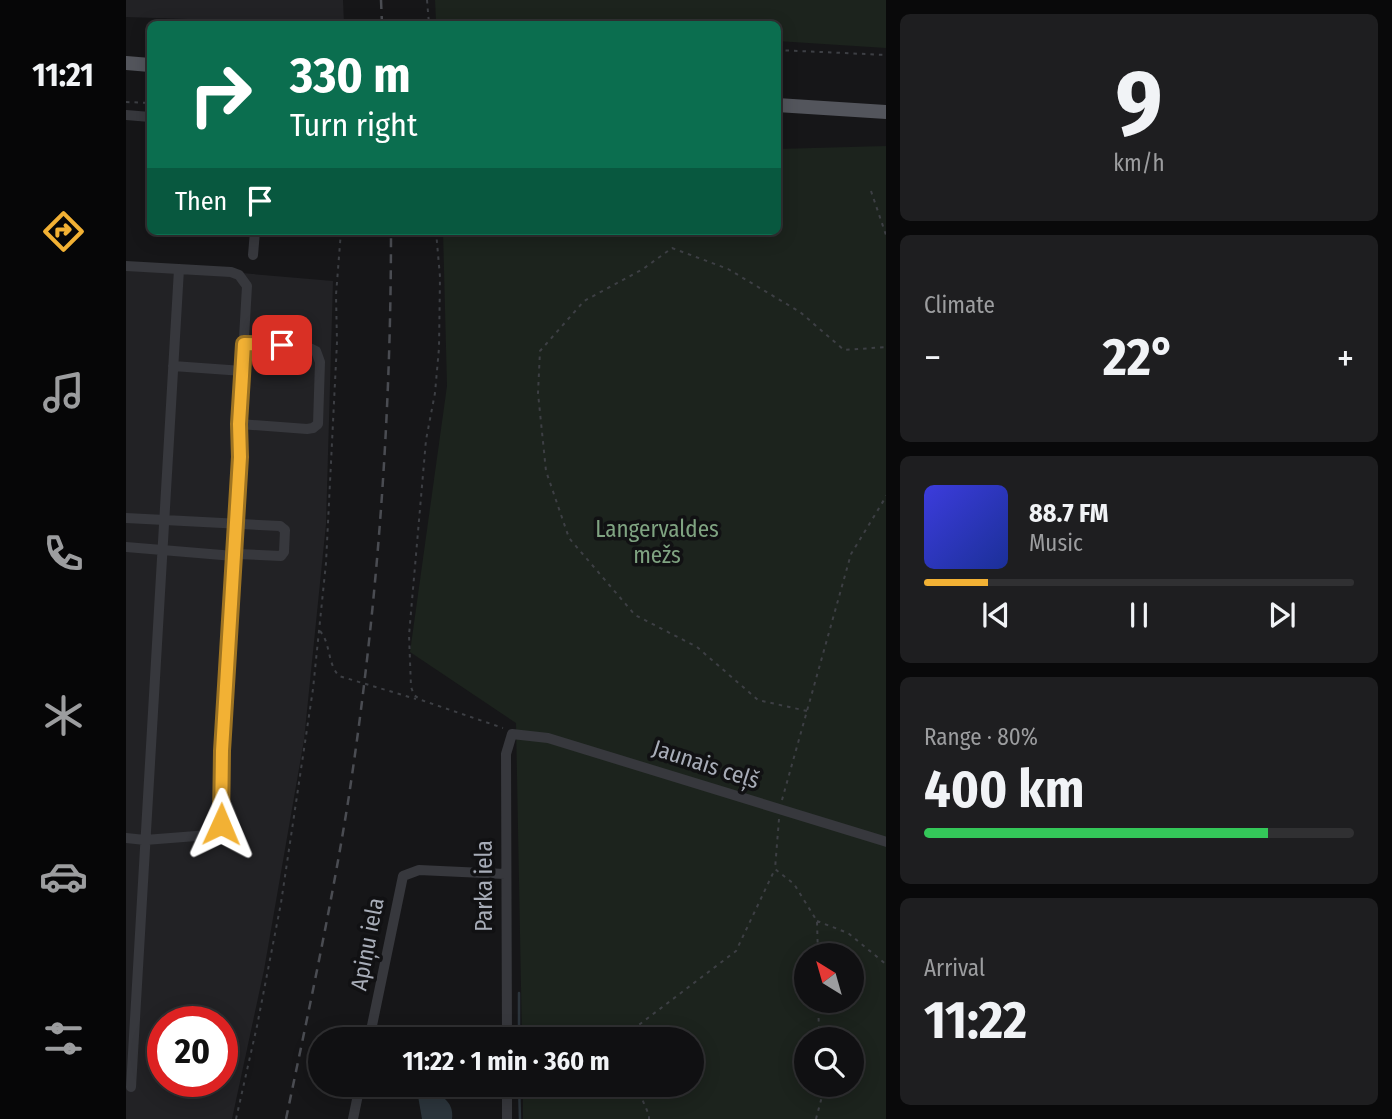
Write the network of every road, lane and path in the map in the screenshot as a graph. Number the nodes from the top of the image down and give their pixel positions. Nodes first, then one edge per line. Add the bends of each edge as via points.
1 (427, 0) edge
2 (429, 21) edge
3 (781, 50) edge
4 (886, 55) edge
5 (126, 63) edge
6 (147, 65) edge
7 (126, 102) edge
8 (147, 103) edge
9 (781, 105) edge
10 (886, 112) edge
11 (126, 115) edge
12 (147, 117) edge
13 (871, 191) dead end
14 (255, 235) edge
15 (341, 235) edge
16 (436, 235) edge
17 (886, 237) edge
18 (253, 255) dead end
19 (126, 266) edge
20 (179, 269) junction
21 (244, 344) junction
22 (886, 347) edge
23 (173, 366) junction
24 (243, 371) junction
25 (239, 424) junction
26 (886, 495) edge
27 (126, 518) edge
28 (164, 520) junction
29 (236, 525) junction
30 (126, 547) edge
31 (162, 549) junction
32 (234, 556) junction
33 (319, 630) junction
34 (421, 700) junction
35 (807, 710) junction
36 (512, 734) junction
37 (780, 810) junction
38 (126, 838) edge
39 (145, 839) junction
40 (886, 842) edge
41 (775, 869) junction
42 (505, 874) junction
43 (817, 921) junction
44 (818, 943) edge
45 (886, 965) edge
46 (372, 1027) edge
47 (507, 1027) edge
48 (637, 1027) edge
49 (131, 1087) dead end
50 (358, 1097) edge
51 (507, 1097) edge
52 (641, 1097) edge
53 (822, 1097) edge
54 (236, 1119) edge
55 (353, 1119) edge
56 (507, 1119) edge
57 (649, 1119) edge
58 (816, 1119) edge

1 - 2 path
3 - 4 path
5 - 6 main road
7 - 8 path
9 - 10 main road
11 - 12 street
13 - 17 path
14 - 18 street
15 - 33 path
16 - 34 path via 439,360 426,440 409,649 411,687
19 - 20 street
20 - 21 street via 231,272 244,280
20 - 23 street
21 - 24 street
21 - 25 street via 316,351 320,362 317,424 307,429
22 - 35 path via 844,350 800,312 728,268 672,248 643,270 584,300 540,351 538,393 546,471 569,538 635,615 697,647 758,700
23 - 24 street
23 - 28 street
24 - 25 street
25 - 29 street
26 - 35 path via 850,554
27 - 28 street
28 - 29 street
28 - 31 street
29 - 32 street
29 - 32 street via 283,527 284,552 281,556
30 - 31 street
31 - 32 street
31 - 39 street
32 - 39 street via 221,824 209,835
33 - 34 path via 339,676
33 - 54 path via 281,903
34 - 36 path via 493,723
35 - 37 path
36 - 37 street, Jaunais ceļš via 548,738
36 - 42 street, Parka iela via 506,754
37 - 40 street, Jaunais ceļš
37 - 41 path
38 - 39 street
39 - 49 street
41 - 43 path via 794,884
41 - 48 path via 736,951
42 - 46 street, Apiņu iela via 419,870 403,876
42 - 47 street, Parka iela
43 - 44 path
43 - 45 path via 848,933
50 - 55 street
51 - 56 street
52 - 57 path
53 - 58 path

